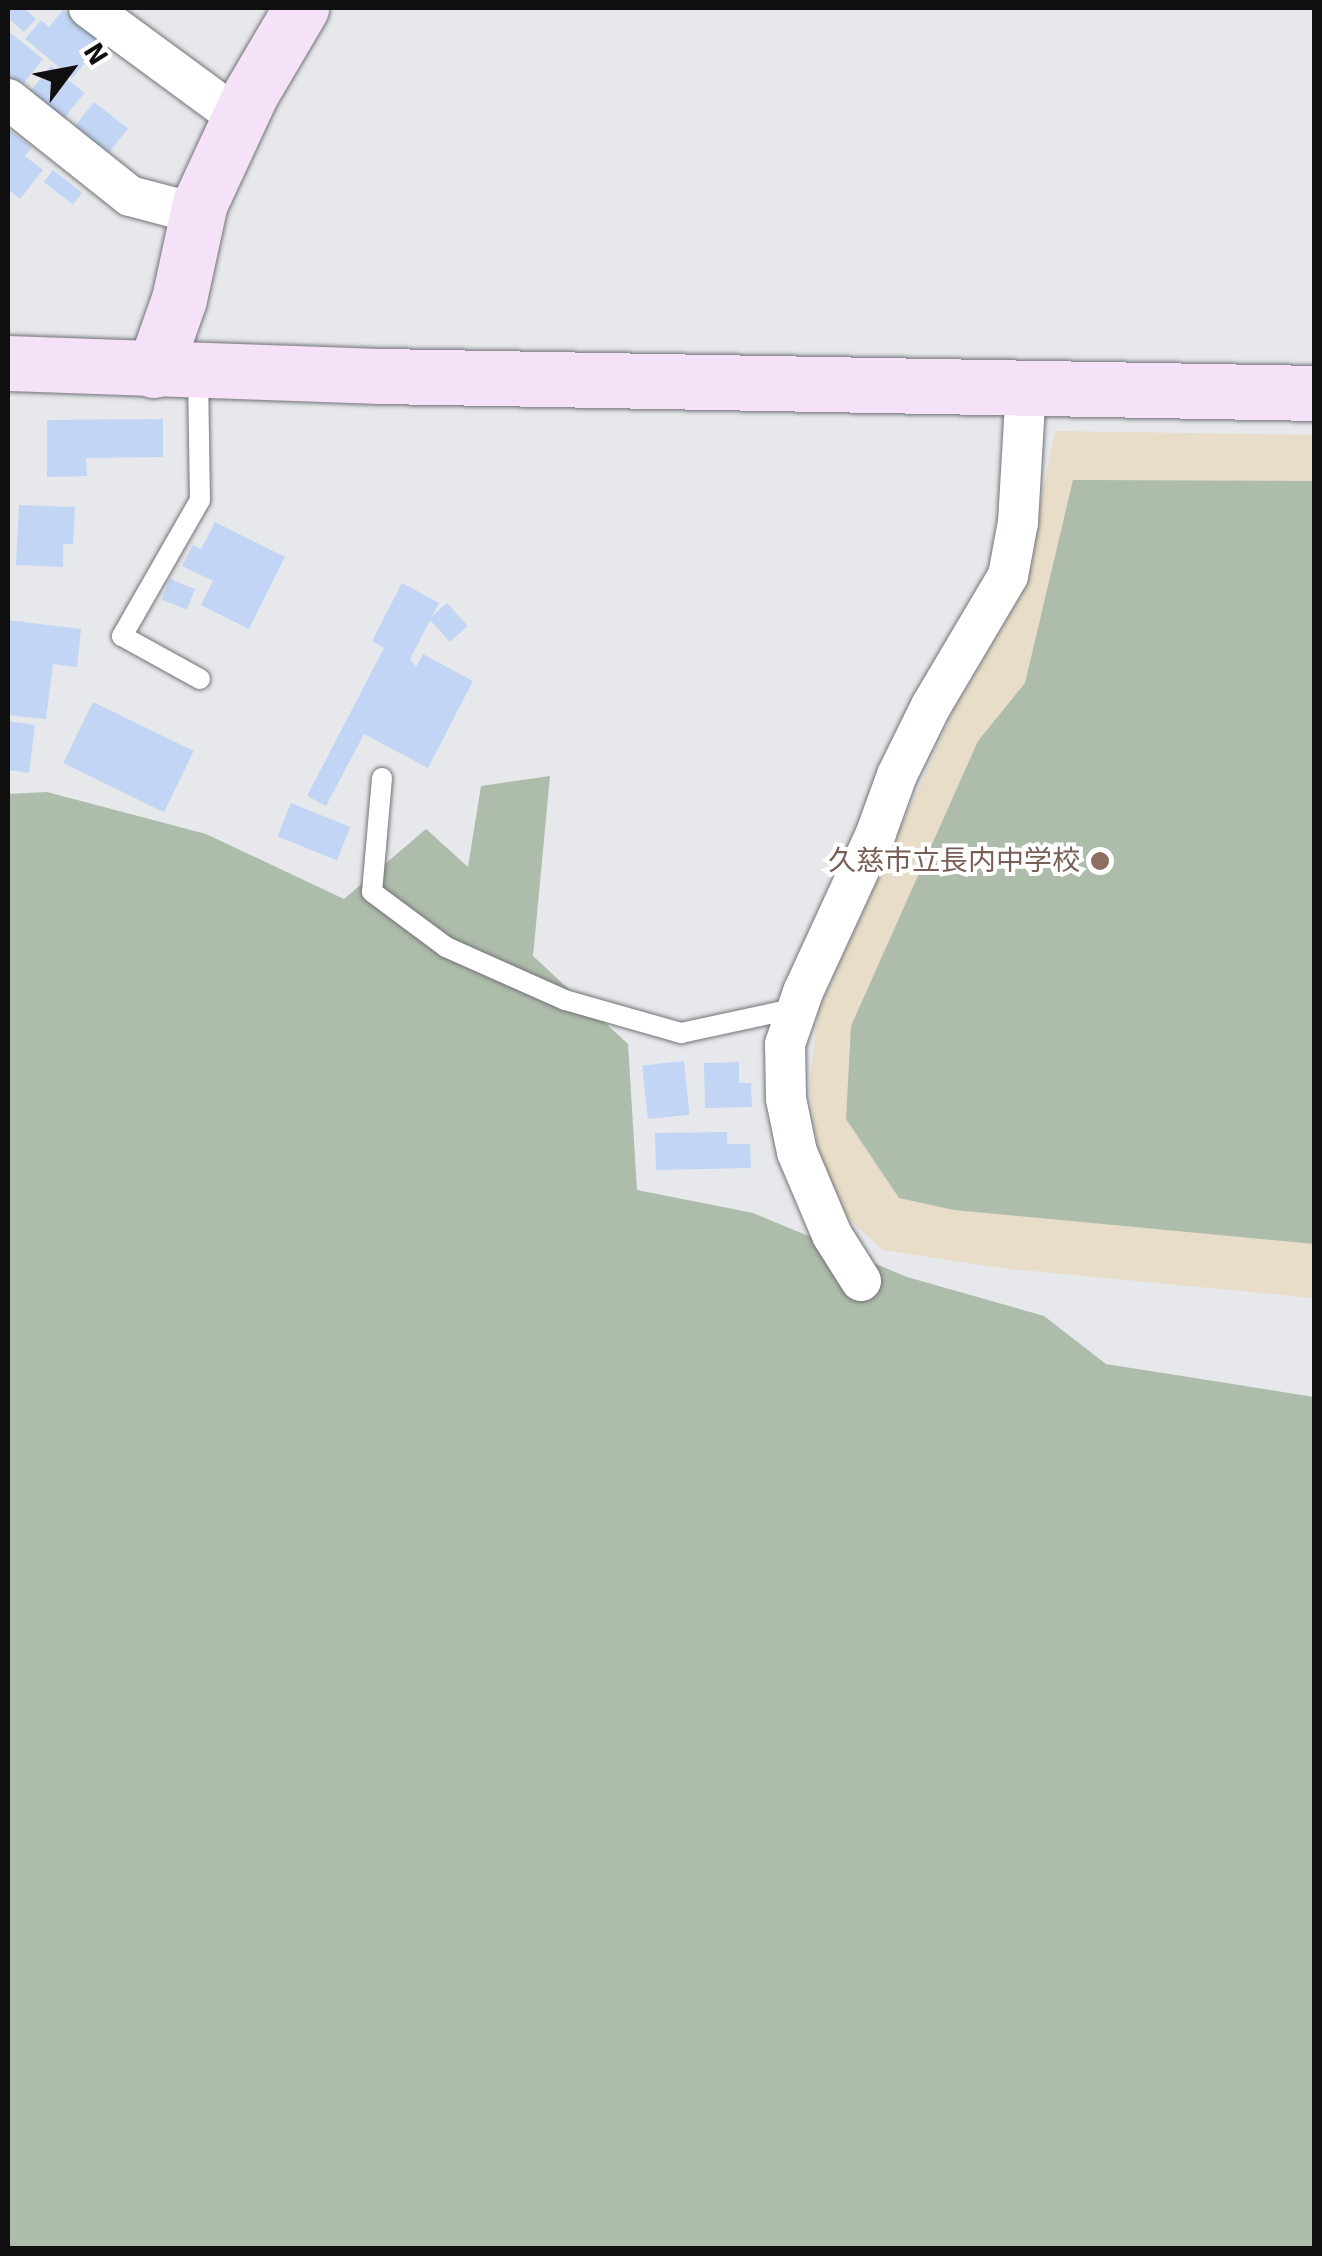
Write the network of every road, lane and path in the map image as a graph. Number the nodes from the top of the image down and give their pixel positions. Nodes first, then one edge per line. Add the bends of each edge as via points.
1 (89, 8) edge
2 (301, 8) edge
3 (8, 99) edge
4 (239, 118) junction
5 (198, 214) junction
6 (8, 364) edge
7 (176, 371) junction
8 (1026, 389) junction
9 (1314, 393) edge
10 (200, 679) dead end
11 (382, 778) dead end
12 (798, 1008) junction
13 (861, 1281) dead end

1 - 4 street
2 - 4 street
3 - 5 street via 130,196
4 - 5 street
5 - 7 street via 180,299
6 - 7 street
7 - 8 street
7 - 10 lane via 200,500 122,636
8 - 9 street
8 - 12 street via 1008,576 922,723
11 - 12 lane via 372,892 446,947 565,1000 681,1033
12 - 13 street via 786,1044 786,1100 796,1152 832,1236

